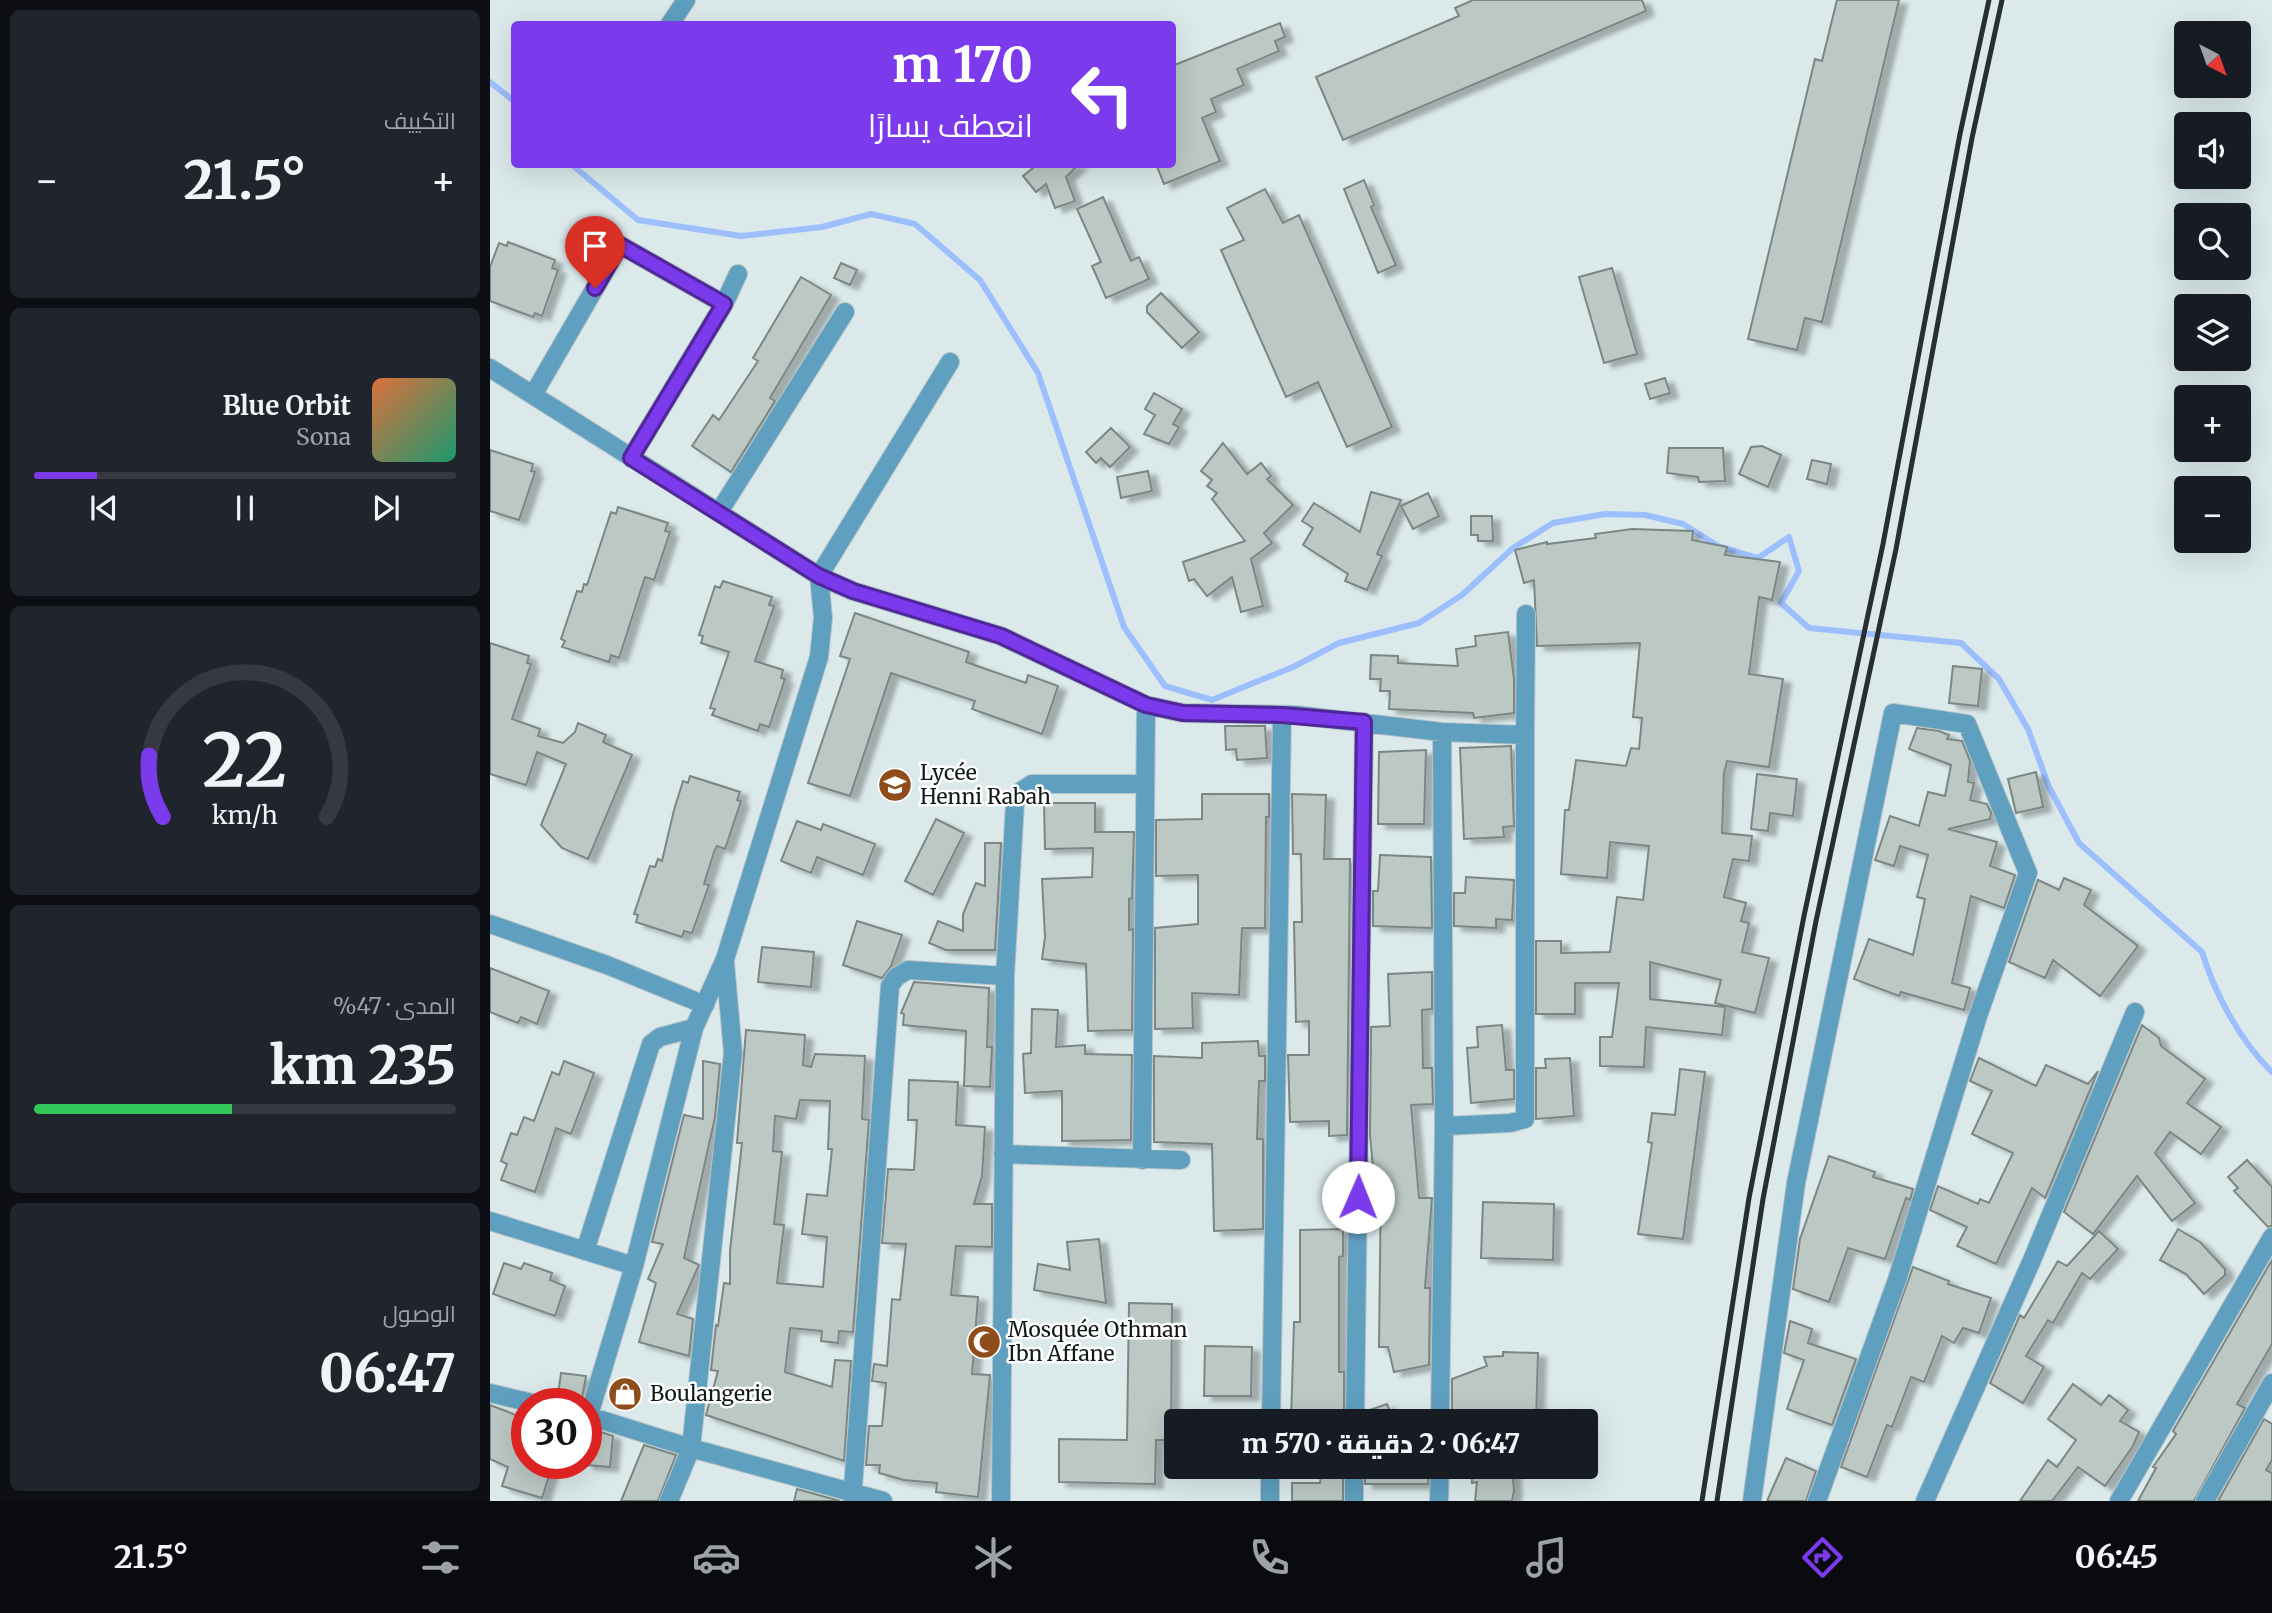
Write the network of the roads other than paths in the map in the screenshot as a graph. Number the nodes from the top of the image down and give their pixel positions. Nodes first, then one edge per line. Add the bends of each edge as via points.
1 (686, 0) edge
2 (672, 21) edge
3 (738, 274) dead end
4 (724, 304) junction
5 (845, 312) dead end
6 (950, 362) dead end
7 (490, 368) edge
8 (533, 395) junction
9 (631, 458) junction
10 (719, 512) junction
11 (819, 576) junction
12 (1526, 614) dead end
13 (1146, 705) junction
14 (1282, 715) junction
15 (1364, 722) junction
16 (1442, 732) junction
17 (1525, 735) junction
18 (1144, 784) junction
19 (490, 923) edge
20 (725, 959) junction
21 (1006, 976) junction
22 (705, 1005) junction
23 (2136, 1012) dead end
24 (694, 1028) junction
25 (1444, 1126) junction
26 (1003, 1154) junction
27 (1142, 1160) junction
28 (1181, 1160) dead end
29 (490, 1221) edge
30 (2272, 1237) edge
31 (585, 1251) junction
32 (634, 1266) junction
33 (2272, 1383) edge
34 (596, 1388) edge
35 (490, 1393) edge
36 (511, 1398) edge
37 (1271, 1409) edge
38 (1355, 1409) edge
39 (1440, 1409) edge
40 (602, 1420) edge
41 (691, 1448) junction
42 (1270, 1479) edge
43 (1354, 1479) edge
44 (1440, 1479) edge
45 (852, 1497) edge
46 (669, 1501) edge
47 (883, 1501) edge
48 (1001, 1501) edge
49 (1270, 1501) edge
50 (1354, 1501) edge
51 (1439, 1501) edge
52 (1752, 1501) edge
53 (1817, 1501) edge
54 (1925, 1501) edge
55 (2119, 1501) edge
56 (2205, 1501) edge

1 - 2 street
3 - 4 street
4 - 8 street via 620,245
4 - 9 street
5 - 10 street
6 - 11 street
7 - 8 street
8 - 9 street
9 - 10 street
10 - 11 street
11 - 13 street via 853,591 1001,636
11 - 20 street via 823,618 819,657
12 - 17 street
13 - 14 street via 1183,713
13 - 18 street
14 - 15 street
14 - 37 street
15 - 16 street
15 - 38 street
16 - 17 street
16 - 25 street
17 - 25 street via 1525,1119
18 - 21 street via 1032,784 1021,791 1015,803
18 - 27 street
19 - 22 street
20 - 22 street
20 - 41 street via 733,1053
21 - 26 street
21 - 45 street via 908,970 890,986
22 - 24 street
23 - 54 street
24 - 31 street via 651,1044
24 - 32 street
25 - 39 street
26 - 27 street
26 - 48 street
27 - 28 street
29 - 31 street
30 - 55 street
31 - 32 street
32 - 34 street
33 - 56 street
35 - 36 street
40 - 41 street
41 - 45 street
41 - 46 street
42 - 49 street
43 - 50 street
44 - 51 street
45 - 47 street
52 - 53 street via 1796,1183 1893,713 1967,724 2028,873 1978,1016 1897,1280

